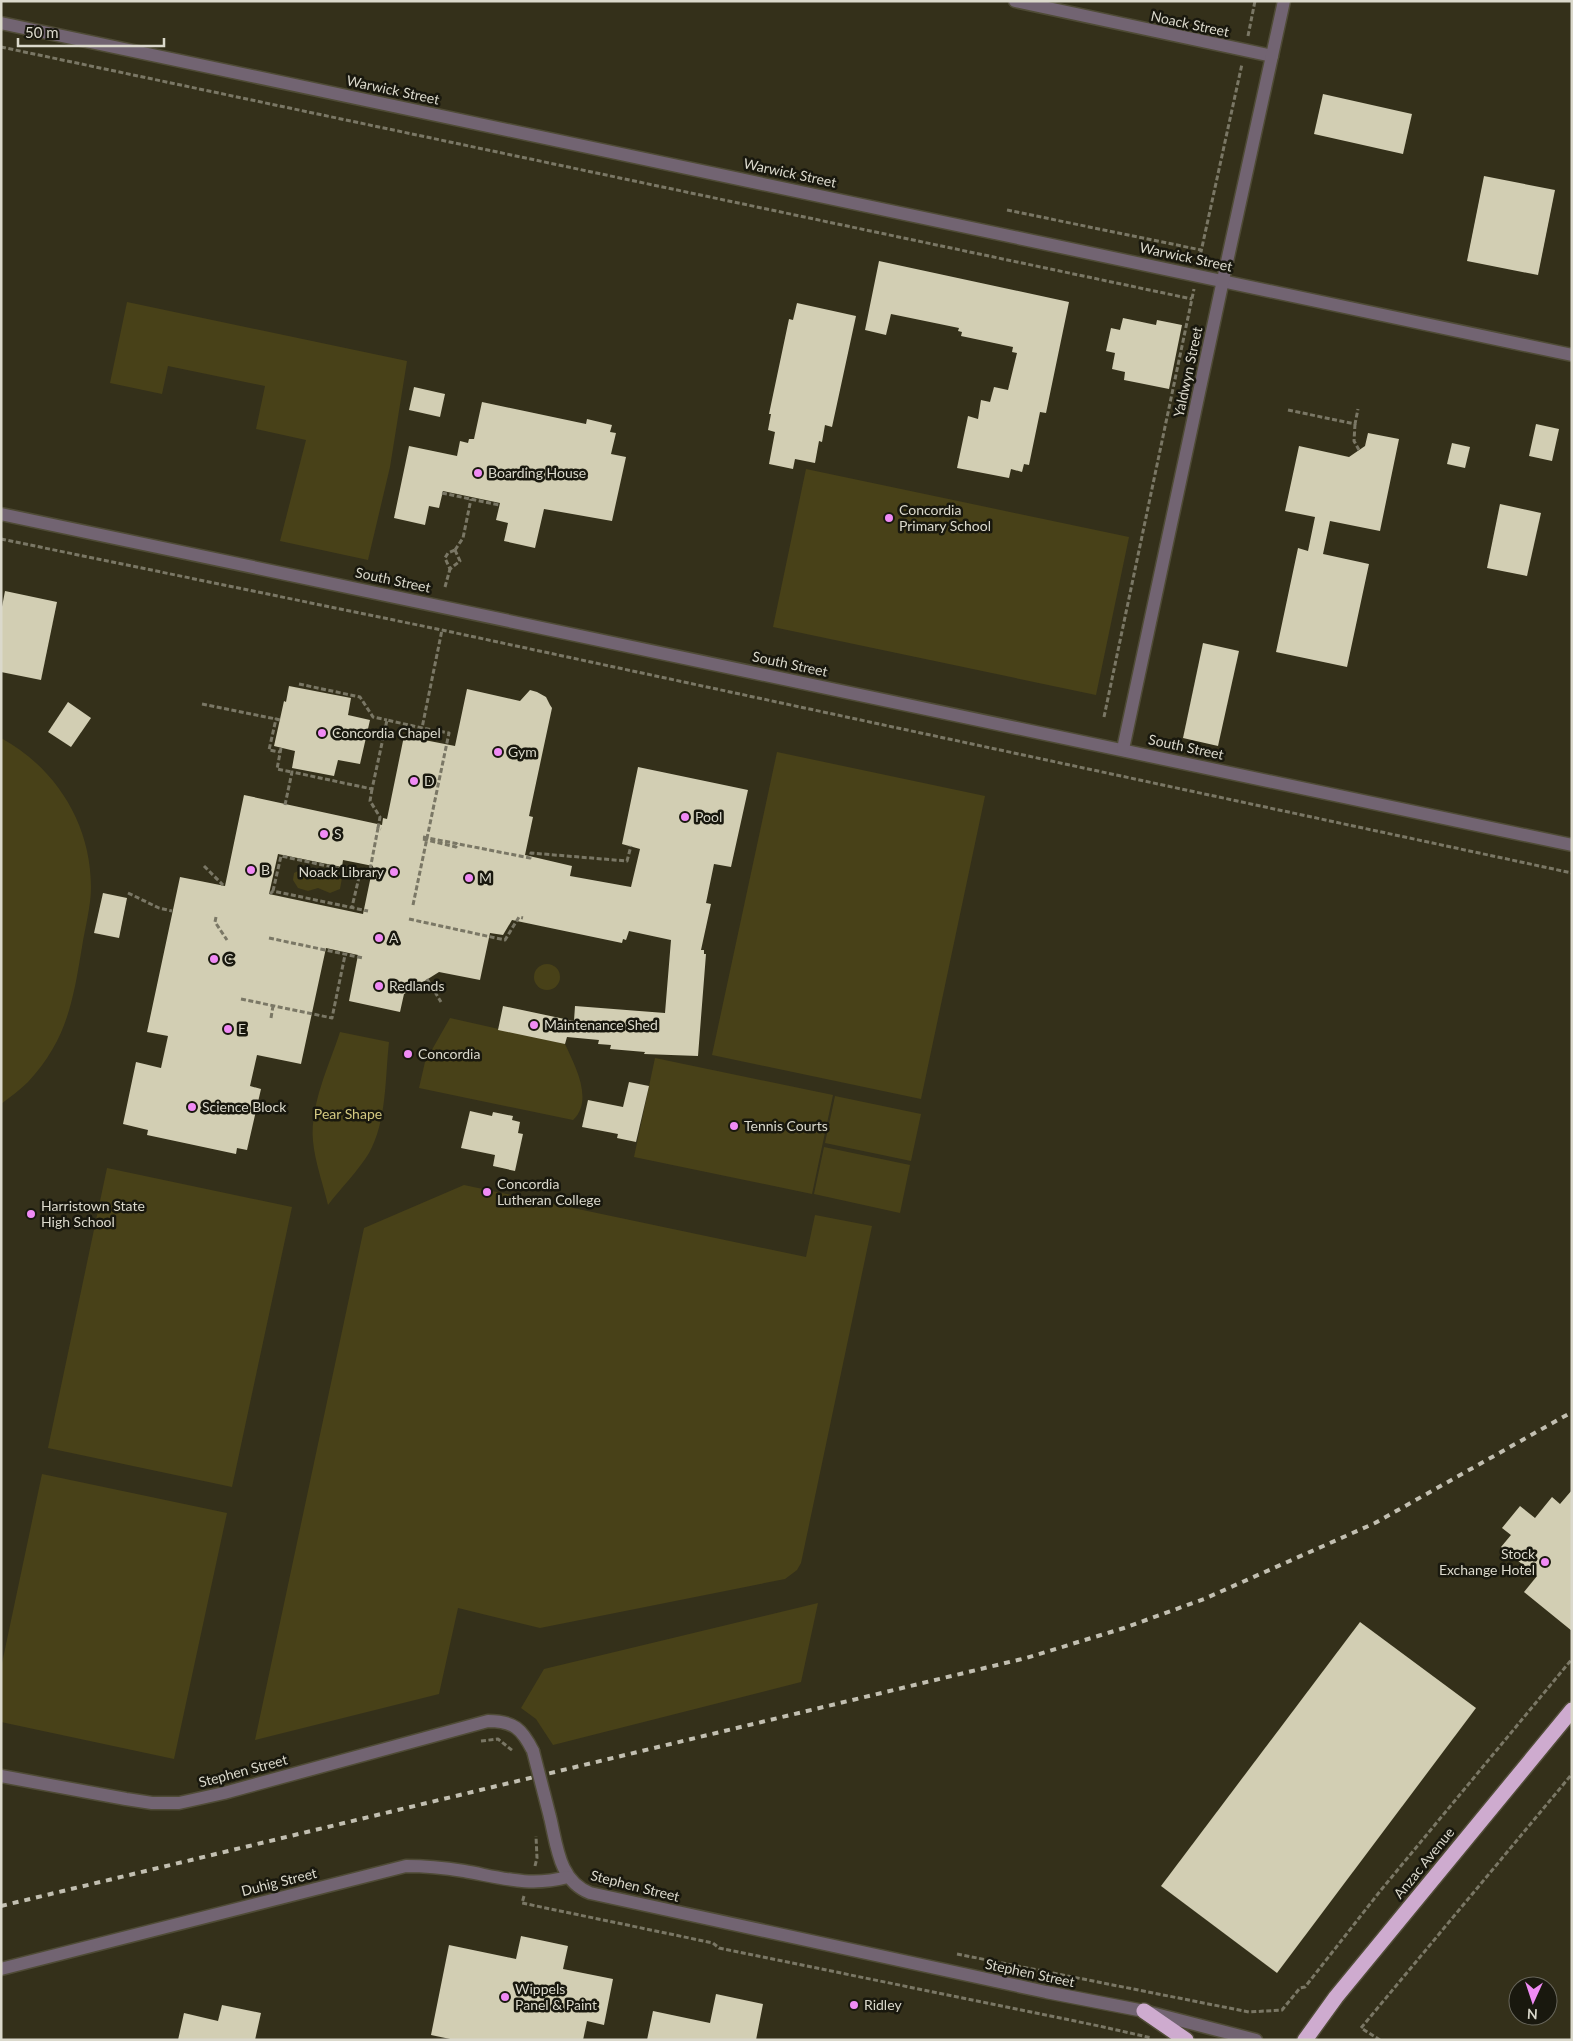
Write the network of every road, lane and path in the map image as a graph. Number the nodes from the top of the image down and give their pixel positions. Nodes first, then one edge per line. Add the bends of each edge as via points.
1 (1014, 1) edge
2 (1255, 1) edge
3 (1284, 1) edge
4 (1, 23) edge
5 (1, 47) edge
6 (1245, 51) junction
7 (1272, 56) junction
8 (1007, 210) dead end
9 (1201, 250) junction
10 (1197, 274) junction
11 (1222, 280) junction
12 (1192, 299) junction
13 (1572, 354) edge
14 (1358, 409) dead end
15 (1288, 410) dead end
16 (1355, 424) junction
17 (1359, 450) dead end
18 (442, 493) dead end
19 (471, 499) junction
20 (499, 505) dead end
21 (1, 514) edge
22 (1, 539) edge
23 (454, 550) junction
24 (450, 569) junction
25 (445, 587) dead end
26 (442, 630) junction
27 (299, 684) dead end
28 (202, 704) dead end
29 (1104, 717) dead end
30 (387, 720) junction
31 (422, 728) junction
32 (1124, 749) junction
33 (292, 772) junction
34 (372, 789) junction
35 (285, 804) dead end
36 (425, 838) junction
37 (1572, 845) edge
38 (630, 846) dead end
39 (204, 866) dead end
40 (360, 872) junction
41 (1572, 873) edge
42 (223, 885) dead end
43 (273, 891) junction
44 (128, 893) dead end
45 (270, 894) dead end
46 (412, 905) dead end
47 (352, 907) junction
48 (172, 911) dead end
49 (368, 911) dead end
50 (523, 918) dead end
51 (215, 919) dead end
52 (410, 920) dead end
53 (268, 938) dead end
54 (227, 940) dead end
55 (345, 955) junction
56 (363, 958) dead end
57 (426, 979) dead end
58 (241, 999) dead end
59 (441, 1002) dead end
60 (273, 1006) junction
61 (271, 1018) dead end
62 (1572, 1659) edge
63 (1572, 1710) edge
64 (1572, 1774) edge
65 (1, 1776) edge
66 (536, 1830) dead end
67 (568, 1877) junction
68 (530, 1882) junction
69 (954, 1954) dead end
70 (1, 1970) edge
71 (1144, 2011) junction
72 (1158, 2040) edge
73 (1186, 2040) edge
74 (1256, 2040) edge
75 (1305, 2040) edge
76 (1380, 2040) edge

1 - 6 street, Noack Street
2 - 6 path
3 - 7 street, Yaldwyn Street
4 - 10 street, Warwick Street
5 - 12 path
6 - 7 street, Noack Street
6 - 9 path
7 - 11 street, Yaldwyn Street
8 - 9 path
9 - 10 path
10 - 11 street, Warwick Street
10 - 12 path
11 - 13 street, Warwick Street
11 - 32 street, Yaldwyn Street
12 - 29 path
14 - 16 path
15 - 16 path
16 - 17 path via 1354,441
18 - 19 path
19 - 20 path
19 - 23 path via 463,538
21 - 32 street, South Street
22 - 26 path
23 - 24 path via 445,558
23 - 24 path via 460,561
24 - 25 path
26 - 31 path
26 - 41 path
27 - 30 path via 360,697 373,717
28 - 33 path via 278,720 270,750 281,750 277,769
30 - 31 path
30 - 34 path
31 - 36 path via 449,733
32 - 37 street, South Street
33 - 34 path
33 - 35 path
34 - 40 path via 370,801 380,817 380,829 368,875
36 - 38 path via 456,847 457,843 530,858 531,853 627,861
36 - 46 path
39 - 42 path
40 - 43 path via 281,855
40 - 47 path
43 - 45 path
43 - 47 path
44 - 48 path
47 - 49 path
50 - 52 path via 519,917 505,940
51 - 54 path
53 - 55 path
55 - 56 path
55 - 60 path via 332,1018
57 - 59 path
58 - 60 path
60 - 61 path
62 - 69 path via 1305,1987 1300,1988 1282,2010 1249,2012
63 - 75 highway, Anzac Avenue via 1333,2001
64 - 76 path via 1361,2028
65 - 67 street, Stephen Street, bridge via 126,1800 179,1803 488,1721 502,1721 525,1735 534,1751 560,1859
66 - 68 path via 537,1858
67 - 68 street, Duhig Street
67 - 71 street, Stephen Street via 582,1890 602,1897
68 - 70 street, Duhig Street via 432,1866 406,1866
68 - 72 path via 522,1903 713,1943 719,1948
71 - 73 highway
71 - 74 street, Stephen Street

